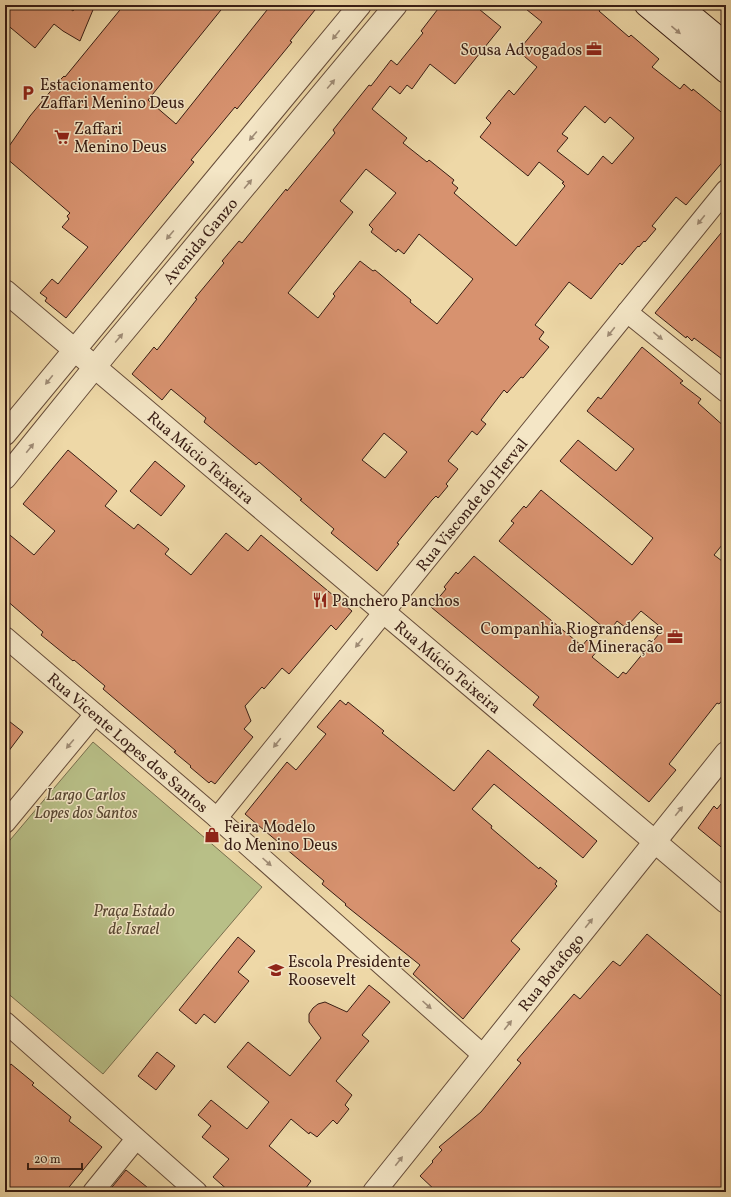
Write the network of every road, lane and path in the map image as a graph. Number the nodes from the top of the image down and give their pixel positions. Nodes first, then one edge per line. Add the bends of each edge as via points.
1 (360, 5) edge
2 (396, 5) edge
3 (646, 5) edge
4 (679, 5) edge
5 (726, 44) edge
6 (726, 72) edge
7 (275, 110) junction
8 (295, 127) junction
9 (726, 190) edge
10 (5, 291) edge
11 (628, 312) junction
12 (74, 350) junction
13 (95, 368) junction
14 (726, 392) edge
15 (5, 434) edge
16 (5, 478) edge
17 (384, 612) junction
18 (5, 638) edge
19 (95, 714) junction
20 (726, 753) edge
21 (217, 818) junction
22 (5, 823) edge
23 (655, 842) junction
24 (726, 902) edge
25 (5, 1022) edge
26 (483, 1055) junction
27 (136, 1139) junction
28 (93, 1192) edge
29 (197, 1192) edge
30 (374, 1192) edge

1 -> 7 street, Avenida Ganzo
8 -> 2 street, Avenida Ganzo
3 -> 6 street
4 - 5 street
7 - 8 street
7 -> 12 street, Avenida Ganzo
13 -> 8 street, Avenida Ganzo
9 -> 11 street, Rua Visconde do Herval
10 - 12 street, Rua Múcio Teixeira
11 -> 14 street
11 -> 17 street, Rua Visconde do Herval
12 - 13 street, Rua Múcio Teixeira
12 -> 15 street, Avenida Ganzo
16 -> 13 street, Avenida Ganzo
13 - 17 street, Rua Múcio Teixeira
17 -> 21 street, Rua Visconde do Herval
17 - 23 street, Rua Múcio Teixeira
18 - 19 street, Rua Vicente Lopes dos Santos
19 - 21 street, Rua Vicente Lopes dos Santos
19 -> 22 street
23 -> 20 street, Rua Botafogo
21 -> 26 street, Rua Vicente Lopes dos Santos
23 - 24 street, Rua Múcio Teixeira
26 -> 23 street, Rua Botafogo
25 - 27 street
30 -> 26 street, Rua Botafogo
27 - 28 street
27 - 29 street

